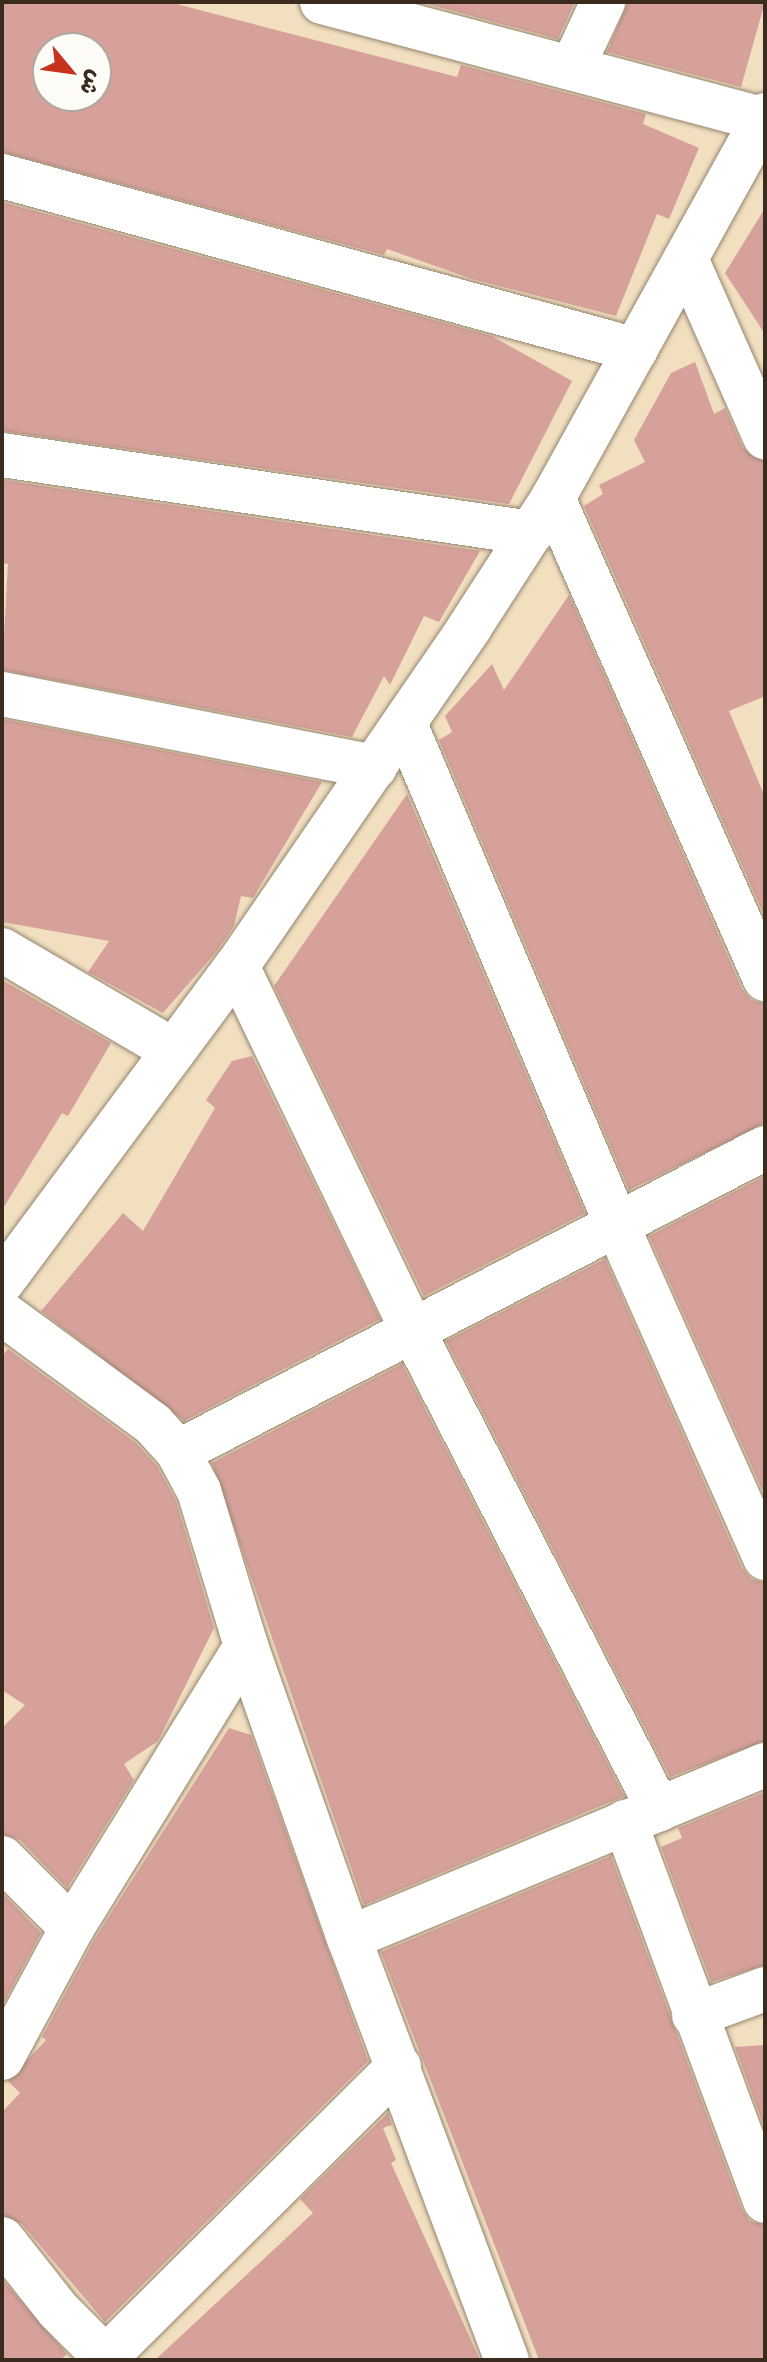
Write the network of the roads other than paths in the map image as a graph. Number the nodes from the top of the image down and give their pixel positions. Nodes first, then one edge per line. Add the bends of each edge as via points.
1 (322, 2) edge
2 (603, 2) edge
3 (573, 66) junction
4 (764, 117) edge
5 (2, 176) edge
6 (687, 261) junction
7 (636, 350) junction
8 (748, 354) edge
9 (765, 437) edge
10 (2, 455) edge
11 (542, 516) junction
12 (2, 694) edge
13 (405, 724) junction
14 (375, 767) junction
15 (2, 950) edge
16 (237, 966) junction
17 (765, 979) edge
18 (174, 1051) junction
19 (765, 1148) edge
20 (616, 1223) junction
21 (9, 1258) edge
22 (2, 1313) edge
23 (413, 1331) junction
24 (178, 1452) junction
25 (765, 1558) edge
26 (246, 1646) junction
27 (765, 1765) edge
28 (642, 1816) junction
29 (2, 1858) edge
30 (72, 1928) junction
31 (349, 1938) junction
32 (765, 1989) edge
33 (694, 2015) junction
34 (2, 2058) edge
35 (399, 2066) junction
36 (765, 2201) edge
37 (2, 2239) edge
38 (105, 2359) edge
39 (507, 2360) edge

1 - 3 street
2 - 3 street
3 - 4 street
4 - 6 street
5 - 7 street
6 - 7 street
6 - 8 street
7 - 11 street
8 - 9 street
10 - 11 street
11 - 13 street
11 - 17 street
12 - 14 street
13 - 14 street
13 - 20 street
14 - 16 street
15 - 18 street
16 - 18 street
16 - 23 street
18 - 21 street
19 - 20 street
20 - 23 street
20 - 25 street
22 - 24 street via 153,1424
23 - 24 street
23 - 28 street
24 - 26 street via 199,1491
26 - 30 street
26 - 31 street
27 - 28 street
28 - 31 street
28 - 33 street
29 - 30 street
30 - 34 street
31 - 35 street
32 - 33 street
33 - 36 street
35 - 38 street
35 - 39 street
37 - 38 street

